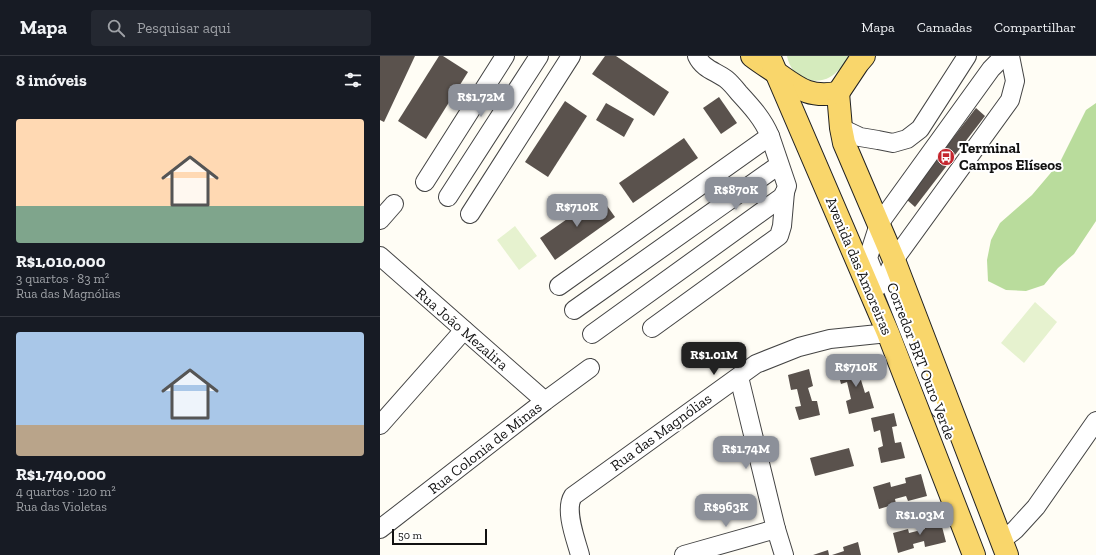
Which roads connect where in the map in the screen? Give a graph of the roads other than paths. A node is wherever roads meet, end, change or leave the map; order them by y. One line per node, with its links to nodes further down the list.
1 (504, 56): 16 (street)
2 (539, 56): 18 (street)
3 (571, 56): 20 (street)
4 (697, 56): 14 (street)
5 (752, 56): 11 (main road)
6 (864, 56): 12 (main road)
7 (967, 56): 13 (street)
8 (1004, 56): 10 (street, Corredor BRT Ouro Verde)
9 (1010, 56): 24 (street, Corredor BRT Ouro Verde)
10 (990, 62): 22 (street, Corredor BRT Ouro Verde)
11 (773, 64): 12 (main road); 29 (main road, Avenida das Amoreiras)
12 (838, 93): 13 (main road)
13 (841, 128): 22 (main road)
14 (770, 136): 15 (street); 25 (street)
15 (779, 165): 17 (street); 26 (street)
16 (425, 182)
17 (785, 192): 27 (street); 30 (street)
18 (448, 197)
19 (394, 204): 21 (street)
20 (470, 214)
21 (380, 220)
22 (879, 224): 24 (main road); 43 (street, Corredor BRT Ouro Verde)
23 (380, 256): 28 (street, Rua João Mezalira)
24 (894, 260): 38 (main road)
25 (559, 286)
26 (574, 310)
27 (652, 328)
28 (464, 330): 33 (street, Rua João Mezalira); 35 (street)
29 (888, 333): 32 (street, Rua das Magnólias); 42 (main road, Avenida das Amoreiras)
30 (592, 334)
31 (590, 368): 33 (street, Rua Colonia de Minas)
32 (739, 377): 37 (street); 39 (street, Rua das Magnólias)
33 (545, 401): 36 (street, Rua Colonia de Minas)
34 (1096, 421): 38 (street)
35 (380, 425)
36 (380, 529)
37 (776, 529): 40 (street); 41 (street)
38 (1002, 550)
39 (580, 555)
40 (684, 555)
41 (784, 555)
42 (974, 555)
43 (983, 555)

